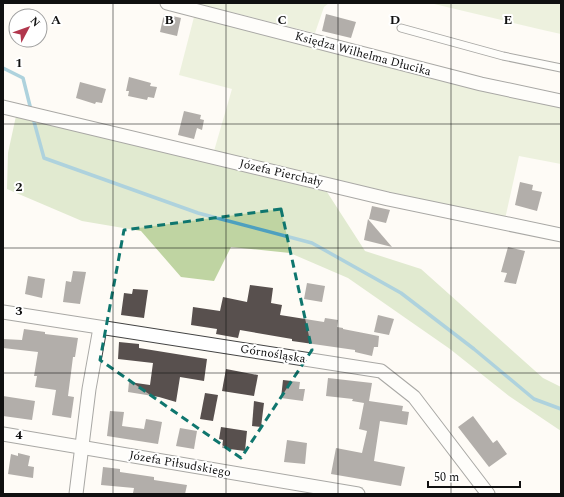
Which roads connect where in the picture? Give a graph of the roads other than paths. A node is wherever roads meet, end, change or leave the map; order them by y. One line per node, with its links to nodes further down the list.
1 (167, 3): 4 (street, Księdza Wilhelma Dłucika)
2 (401, 28): 3 (lane)
3 (561, 68)
4 (561, 100)
5 (3, 107): 6 (street, Józefa Pierchały)
6 (561, 235)
7 (3, 312): 8 (street, Górnośląska)
8 (100, 328): 10 (street); 13 (street, Górnośląska)
9 (3, 434): 10 (street, Józefa Piłsudskiego)
10 (82, 447): 11 (street); 12 (street, Józefa Piłsudskiego)
11 (76, 494)
12 (358, 494)
13 (488, 494)

